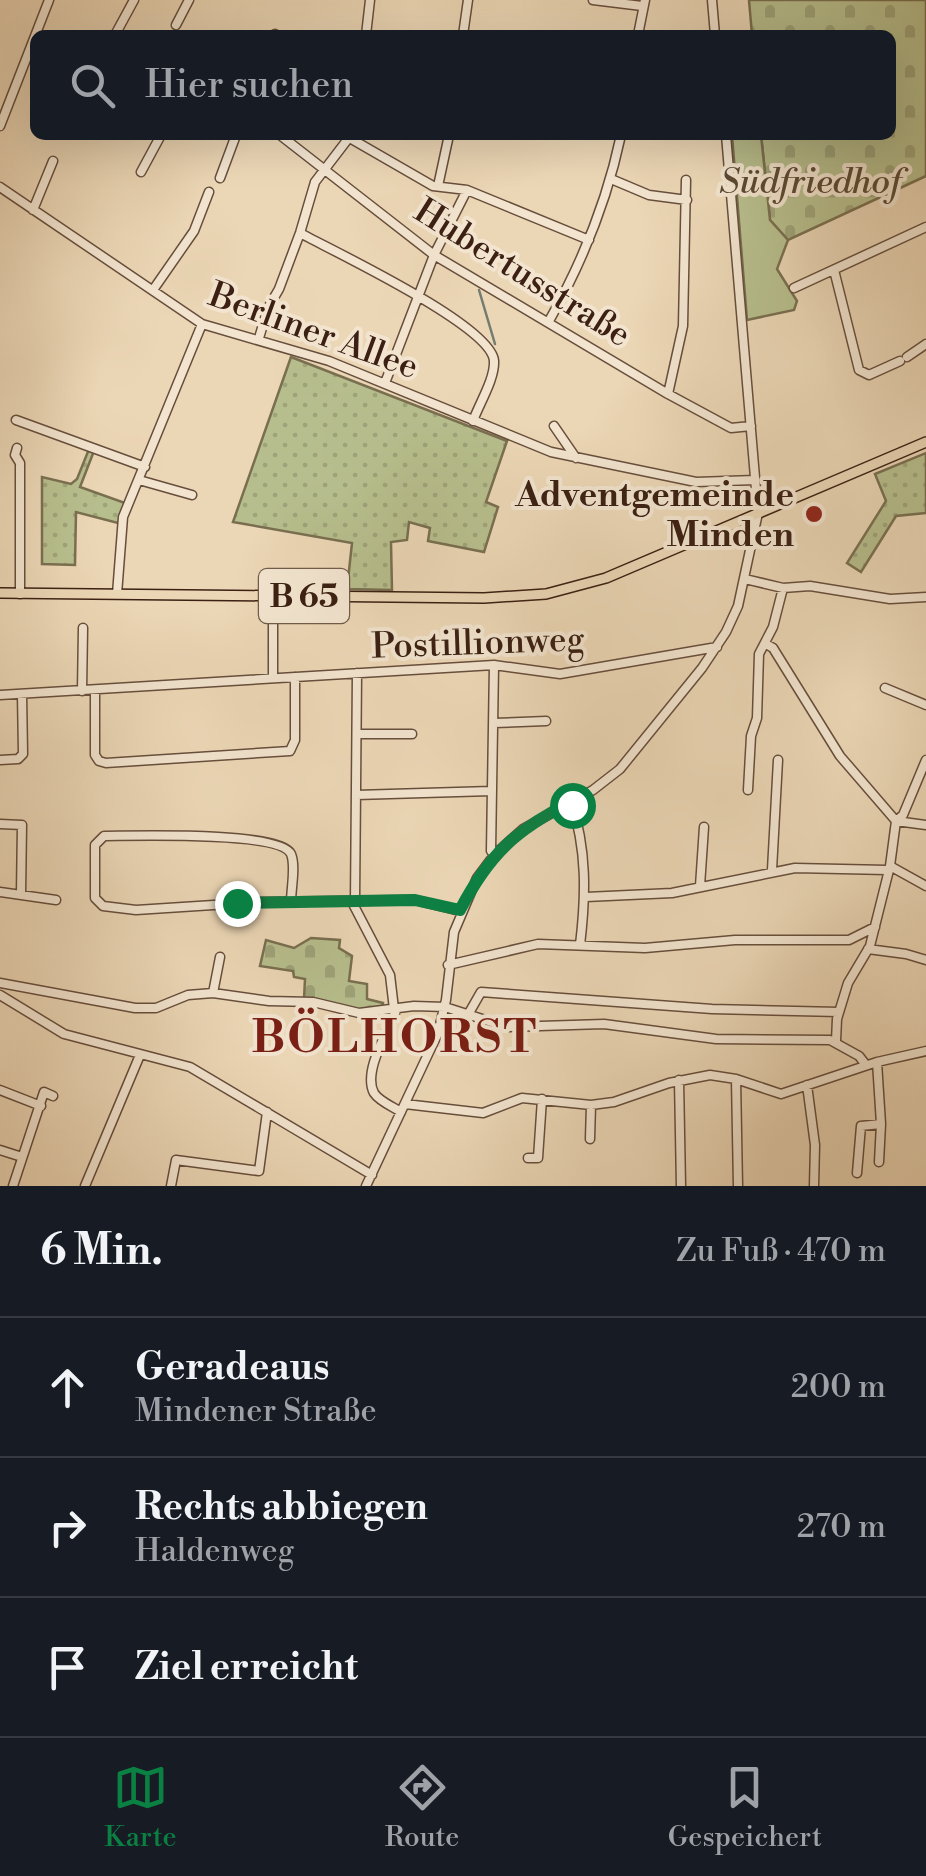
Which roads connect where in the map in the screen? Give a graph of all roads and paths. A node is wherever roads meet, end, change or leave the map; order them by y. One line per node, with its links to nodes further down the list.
1 (49, 0): 10 (street)
2 (134, 0): 11 (street)
3 (189, 0): 9 (street)
4 (370, 0): 12 (street)
5 (468, 0): 13 (street)
6 (593, 0): 8 (street)
7 (712, 0): 15 (street)
8 (643, 3): 14 (street)
9 (176, 25)
10 (37, 30)
11 (118, 30)
12 (367, 30)
13 (464, 30)
14 (639, 30)
15 (715, 30)
16 (30, 47): 17 (street)
17 (0, 126)
18 (158, 140): 28 (street)
19 (234, 140): 29 (street)
20 (286, 140): 27 (street, Hubertusstraße)
21 (346, 140): 27 (street)
22 (356, 140): 32 (street)
23 (448, 140): 32 (street)
24 (620, 140): 30 (street)
25 (726, 140): 56 (street)
26 (53, 161): 37 (street)
27 (324, 171): 39 (street); 41 (street, Hubertusstraße)
28 (142, 172)
29 (220, 178)
30 (611, 180): 36 (street); 40 (street)
31 (686, 180): 36 (street)
32 (438, 186): 34 (street)
33 (0, 187): 37 (street, Berliner Allee)
34 (467, 190): 40 (street); 41 (street)
35 (210, 192): 44 (street)
36 (687, 200): 51 (street)
37 (33, 210): 44 (street, Berliner Allee)
38 (926, 227): 42 (street)
39 (300, 233): 45 (street); 48 (street)
40 (589, 240): 46 (street)
41 (434, 255): 45 (street); 46 (street, Hubertusstraße)
42 (834, 270): 43 (street); 49 (street)
43 (794, 288)
44 (154, 290): 47 (street, Berliner Allee)
45 (418, 297): 50 (street); 53 (street)
46 (549, 321): 51 (street, Hubertusstraße)
47 (202, 324): 48 (street, Berliner Allee); 61 (street)
48 (259, 338): 50 (street, Berliner Allee)
49 (926, 344)
50 (385, 384): 53 (street, Berliner Allee)
51 (668, 394): 56 (street, Hubertusstraße)
52 (16, 420): 54 (street)
53 (472, 420): 60 (street, Berliner Allee)
54 (26, 424): 57 (street); 61 (street)
55 (554, 426): 60 (street)
56 (751, 426): 63 (street)
57 (22, 434)
58 (926, 442): 65 (main road, B 65)
59 (16, 448): 69 (street)
60 (576, 458): 63 (street, Berliner Allee)
61 (145, 467): 62 (street)
62 (140, 480): 64 (street); 70 (street)
63 (754, 480): 65 (street)
64 (192, 495)
65 (758, 513): 66 (street); 71 (main road, B 65)
66 (746, 579): 67 (street); 75 (street)
67 (783, 588): 72 (street); 74 (street)
68 (0, 594): 69 (main road, B 65)
69 (20, 594): 70 (main road, B 65)
70 (117, 594): 71 (main road, B 65)
71 (273, 596): 78 (street)
72 (926, 596)
73 (83, 628): 82 (street)
74 (766, 644): 94 (street); 97 (street)
75 (717, 647): 76 (street, Postillionweg); 96 (street)
76 (494, 665): 77 (street, Postillionweg); 87 (street)
77 (357, 673): 79 (street, Postillionweg); 88 (street)
78 (273, 678): 79 (street, Postillionweg); 81 (street, Postillionweg)
79 (295, 678): 81 (street)
80 (885, 688): 85 (street)
81 (95, 690): 82 (street, Postillionweg)
82 (82, 691): 83 (street, Postillionweg)
83 (22, 694): 84 (street, Postillionweg); 90 (street)
84 (0, 695)
85 (926, 705)
86 (546, 722): 87 (street)
87 (494, 723): 93 (street)
88 (357, 734): 89 (street); 95 (street)
89 (412, 734)
90 (0, 760)
91 (778, 760): 103 (street)
92 (926, 760): 97 (street)
93 (491, 790): 95 (street); 101 (street)
94 (748, 790)
95 (356, 795): 111 (street)
96 (571, 802): 101 (street); 108 (street)
97 (896, 820): 99 (street); 102 (street)
98 (0, 824): 107 (street)
99 (926, 825)
100 (704, 826): 104 (street)
101 (494, 854): 112 (street)
102 (889, 868): 103 (street); 105 (street); 113 (street)
103 (772, 870): 104 (street)
104 (700, 886): 108 (street)
105 (926, 886)
106 (0, 892): 107 (street)
107 (21, 894): 109 (street)
108 (586, 897): 114 (street)
109 (56, 900)
110 (291, 902): 110 (street); 111 (street)
111 (354, 902): 112 (street); 123 (street)
112 (460, 910): 118 (street)
113 (875, 928): 114 (street); 115 (street)
114 (580, 945): 118 (street)
115 (868, 949): 117 (street); 124 (street)
116 (220, 956): 120 (street)
117 (926, 960)
118 (448, 965): 122 (street)
119 (0, 983): 120 (street)
120 (213, 993): 123 (street)
121 (0, 995): 128 (street)
122 (445, 1007): 123 (street); 125 (street); 139 (street)
123 (395, 1009): 139 (street)
124 (839, 1012): 125 (street); 126 (street)
125 (469, 1013): 126 (street)
126 (836, 1041): 130 (street)
127 (926, 1051): 129 (street)
128 (140, 1055): 140 (street); 150 (street)
129 (877, 1062): 130 (street); 141 (street)
130 (866, 1066): 133 (street)
131 (736, 1079): 132 (street); 133 (street); 153 (street)
132 (679, 1080): 137 (street); 152 (street)
133 (808, 1085): 154 (street)
134 (0, 1090): 138 (street)
135 (54, 1096): 138 (street)
136 (542, 1099): 137 (street); 139 (street); 145 (street)
137 (591, 1105): 142 (street)
138 (41, 1106): 144 (street)
139 (403, 1108): 148 (street)
140 (266, 1112): 148 (street); 151 (street)
141 (880, 1124): 146 (street); 147 (street)
142 (590, 1140)
143 (0, 1150): 144 (street)
144 (22, 1157): 149 (street)
145 (528, 1158)
146 (879, 1162)
147 (857, 1173)
148 (370, 1182)
149 (13, 1186)
150 (85, 1186)
151 (171, 1186)
152 (681, 1186)
153 (738, 1186)
154 (814, 1186)

